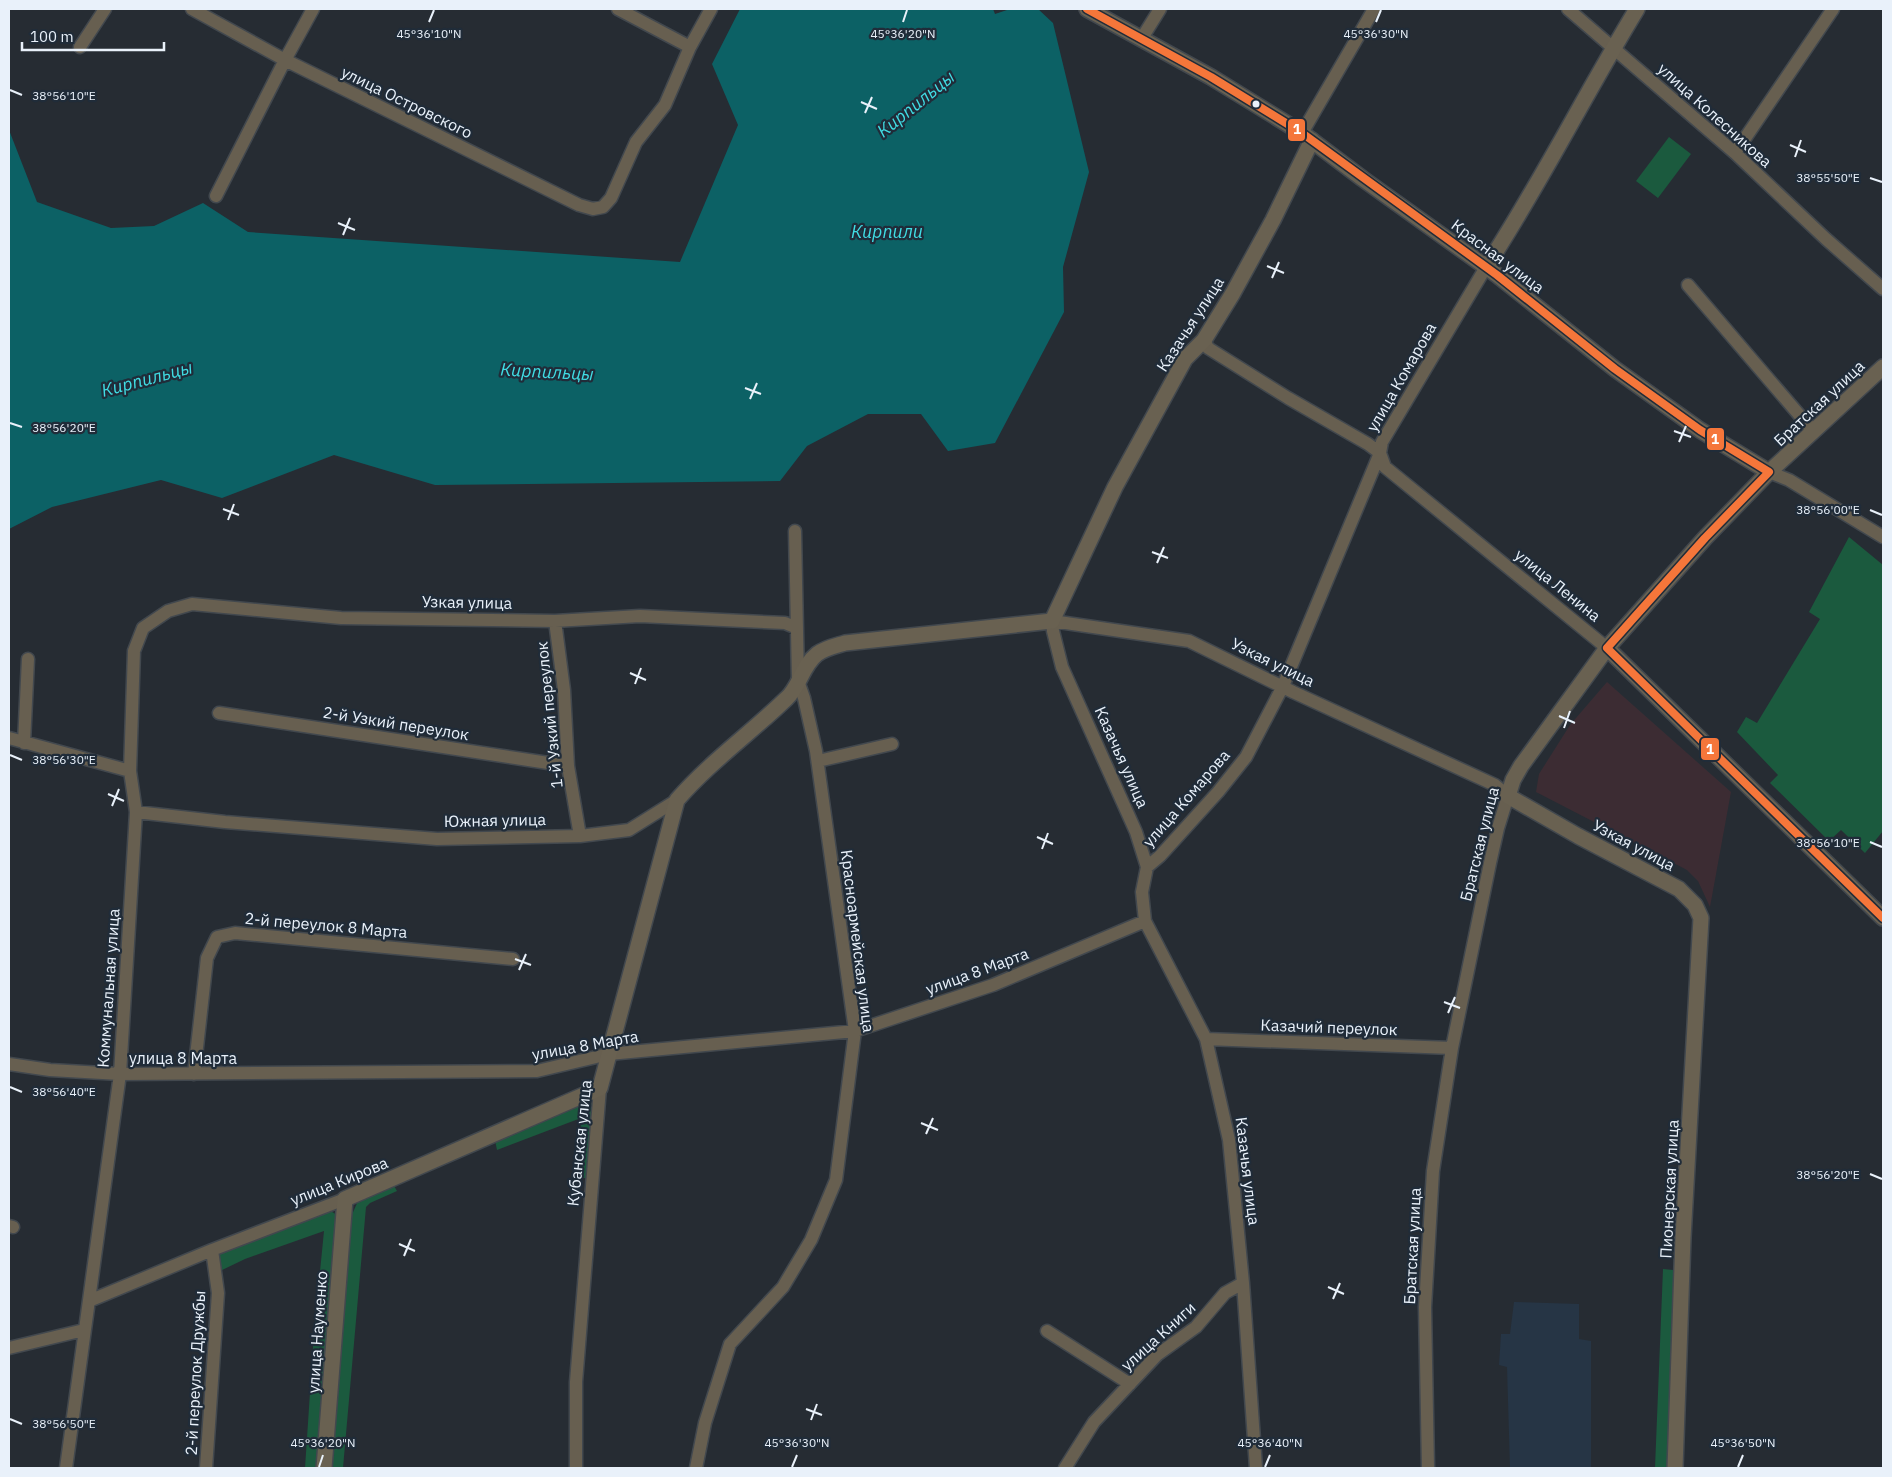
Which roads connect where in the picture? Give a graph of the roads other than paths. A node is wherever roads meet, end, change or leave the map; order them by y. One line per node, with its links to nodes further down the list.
1 (104, 9): 13 (street)
2 (192, 9): 16 (street, улица Островского)
3 (313, 9): 16 (street)
4 (618, 9): 14 (street)
5 (711, 9): 14 (street)
6 (1087, 9): 12 (main road, Красная улица)
7 (1160, 9): 12 (street)
8 (1374, 9): 17 (street, Казачья улица)
9 (1568, 9): 15 (street, улица Колесникова)
10 (1637, 9): 15 (main road, улица Комарова)
11 (1833, 9): 18 (street)
12 (1142, 38): 17 (main road, Красная улица)
13 (80, 47)
14 (690, 47): 16 (street, улица Островского)
15 (1614, 47): 18 (street, улица Колесникова); 20 (main road, улица Комарова)
16 (285, 60): 19 (street)
17 (1307, 136): 20 (main road, Красная улица); 23 (main road, Казачья улица)
18 (1735, 153): 22 (street, улица Колесникова)
19 (216, 196)
20 (1486, 267): 26 (street, улица Комарова); 27 (main road, Красная улица)
21 (1688, 285): 25 (street)
22 (1883, 289)
23 (1204, 340): 26 (street, улица Ленина); 31 (main road, Казачья улица)
24 (1883, 367): 25 (main road, Братская улица)
25 (1813, 431): 27 (main road, Братская улица)
26 (1380, 453): 34 (street, улица Ленина); 37 (street, улица Комарова)
27 (1769, 472): 29 (street, Красная улица); 34 (main road, Братская улица)
28 (795, 531): 33 (street, Красноармейская улица)
29 (1883, 537)
30 (555, 621): 32 (street, Узкая улица); 33 (street, Узкая улица); 43 (street, 1-й Узкий переулок)
31 (1052, 621): 36 (main road, Узкая улица); 37 (street, Узкая улица); 49 (street, Казачья улица)
32 (143, 628): 44 (street, Коммунальная улица)
33 (797, 628): 36 (street, Красноармейская улица)
34 (1607, 648): 45 (main road, Братская улица); 51 (main road, улица Ленина)
35 (28, 659): 40 (street)
36 (798, 681): 42 (street, Красноармейская улица); 46 (main road, Южная улица)
37 (1283, 686): 45 (street, Узкая улица); 49 (street, улица Комарова)
38 (219, 713): 43 (street, 2-й Узкий переулок)
39 (9, 738): 40 (street)
40 (24, 743): 44 (street)
41 (892, 744): 42 (street)
42 (818, 761): 54 (street, Красноармейская улица)
43 (568, 766): 48 (street, 1-й Узкий переулок)
44 (130, 771): 47 (street, Коммунальная улица)
45 (1508, 796): 50 (main road, Узкая улица); 56 (street, Братская улица)
46 (677, 800): 48 (street, Южная улица); 57 (main road, Кубанская улица)
47 (136, 812): 48 (street, Южная улица); 59 (street, Коммунальная улица)
48 (580, 836)
49 (1147, 866): 52 (street, Казачья улица)
50 (1698, 912): 78 (main road, Пионерская улица)
51 (1883, 918)
52 (1145, 921): 54 (street, улица 8 Марта); 55 (street, Казачья улица)
53 (513, 959): 60 (street, 2-й переулок 8 Марта)
54 (855, 1031): 57 (street, улица 8 Марта); 74 (street, Красноармейская улица)
55 (1206, 1039): 56 (street, Казачий переулок); 64 (street, Казачья улица)
56 (1452, 1048): 77 (street, Братская улица)
57 (609, 1054): 60 (street, улица 8 Марта); 61 (main road, Кубанская улица)
58 (9, 1064): 59 (street, улица 8 Марта)
59 (120, 1074): 60 (street, улица 8 Марта); 65 (street, Коммунальная улица)
60 (194, 1074)
61 (600, 1088): 62 (main road, улица Кирова); 73 (street, Кубанская улица)
62 (345, 1199): 63 (street, улица Кирова); 72 (main road, улица Науменко)
63 (212, 1250): 65 (street, улица Кирова); 71 (street, 2-й переулок Дружбы)
64 (1243, 1283): 69 (street, улица Книги); 76 (street, Казачья улица)
65 (89, 1301): 66 (street, Коммунальная улица)
66 (84, 1330): 68 (street); 70 (street, Коммунальная улица)
67 (1047, 1331): 69 (street)
68 (9, 1348)
69 (1130, 1384): 75 (street, улица Книги)
70 (66, 1468)
71 (206, 1468)
72 (324, 1468)
73 (576, 1468)
74 (696, 1468)
75 (1066, 1468)
76 (1256, 1468)
77 (1428, 1468)
78 (1675, 1468)

